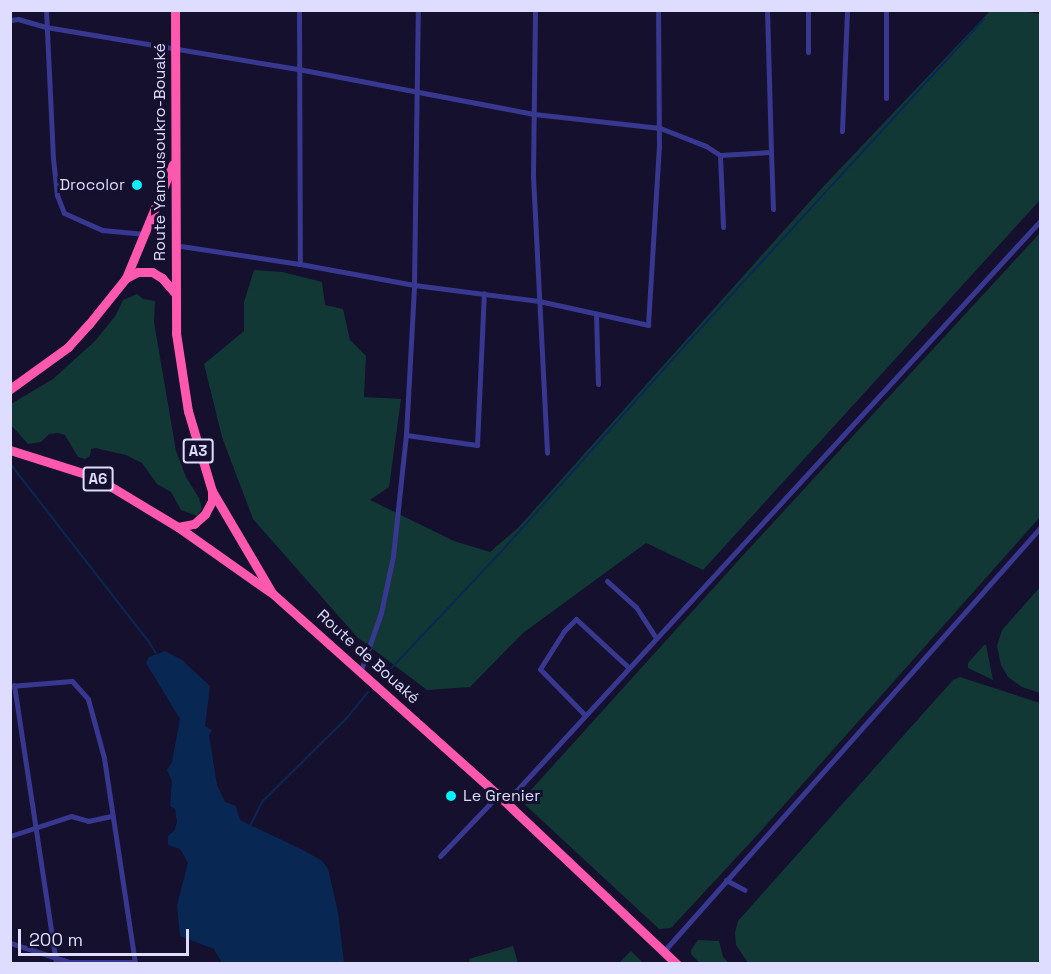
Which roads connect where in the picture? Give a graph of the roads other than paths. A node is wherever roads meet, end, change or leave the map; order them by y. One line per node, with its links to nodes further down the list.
1 (46, 10): 12 (street)
2 (175, 10): 13 (highway, Route Yamousoukro-Bouaké / A3)
3 (298, 10): 15 (street)
4 (418, 10): 16 (street)
5 (535, 10): 18 (street)
6 (658, 10): 19 (street)
7 (767, 10): 21 (street)
8 (808, 10): 14 (street)
9 (847, 10): 20 (street)
10 (886, 10): 17 (street)
11 (10, 20): 12 (street)
12 (46, 27): 13 (street); 27 (street)
13 (175, 50): 15 (street); 23 (highway, Route Yamousoukro-Bouaké / A3)
14 (808, 52)
15 (298, 69): 16 (street); 29 (street)
16 (417, 90): 18 (street); 31 (street)
17 (885, 98)
18 (534, 114): 19 (street); 34 (street)
19 (660, 128): 22 (street); 35 (street)
20 (842, 130)
21 (771, 152): 22 (street); 24 (street)
22 (720, 155): 26 (street)
23 (174, 162): 27 (highway); 28 (highway, Route Yamousoukro-Bouaké / A3)
24 (773, 209)
25 (1041, 221): 46 (street)
26 (723, 227)
27 (145, 234): 30 (highway)
28 (174, 245): 29 (street); 32 (highway, Route Yamousoukro-Bouaké / A3)
29 (300, 264): 31 (street)
30 (126, 278): 32 (highway); 37 (highway)
31 (414, 285): 33 (street); 38 (street)
32 (175, 293): 41 (highway, Route de Bouaké / A3)
33 (484, 293): 34 (street); 38 (street)
34 (539, 301): 35 (street); 40 (street)
35 (596, 314): 36 (street)
36 (598, 384)
37 (10, 389)
38 (406, 435): 48 (street)
39 (10, 450): 42 (highway, A6)
40 (547, 453)
41 (212, 491): 42 (highway); 45 (highway, Route de Bouaké / A3)
42 (178, 527): 45 (highway, A6)
43 (1041, 528): 57 (street)
44 (607, 581): 46 (street)
45 (272, 593): 48 (highway, Route de Bouaké / A3)
46 (656, 638): 47 (street)
47 (628, 667): 50 (street); 50 (street)
48 (361, 670): 51 (highway, Route de Bouaké / A3)
49 (12, 685): 53 (street); 54 (street)
50 (585, 715): 52 (street)
51 (498, 795): 52 (highway, Route de Bouaké / A3); 56 (street)
52 (506, 802): 60 (highway, Route de Bouaké / A3)
53 (112, 816): 54 (street); 61 (street)
54 (35, 828): 55 (street); 61 (street)
55 (10, 836)
56 (440, 856)
57 (726, 880): 58 (street); 60 (street)
58 (745, 890)
59 (10, 943): 61 (street)
60 (664, 951): 63 (highway, Route de Bouaké / A3)
61 (55, 957): 62 (street)
62 (56, 963)
63 (677, 963)

